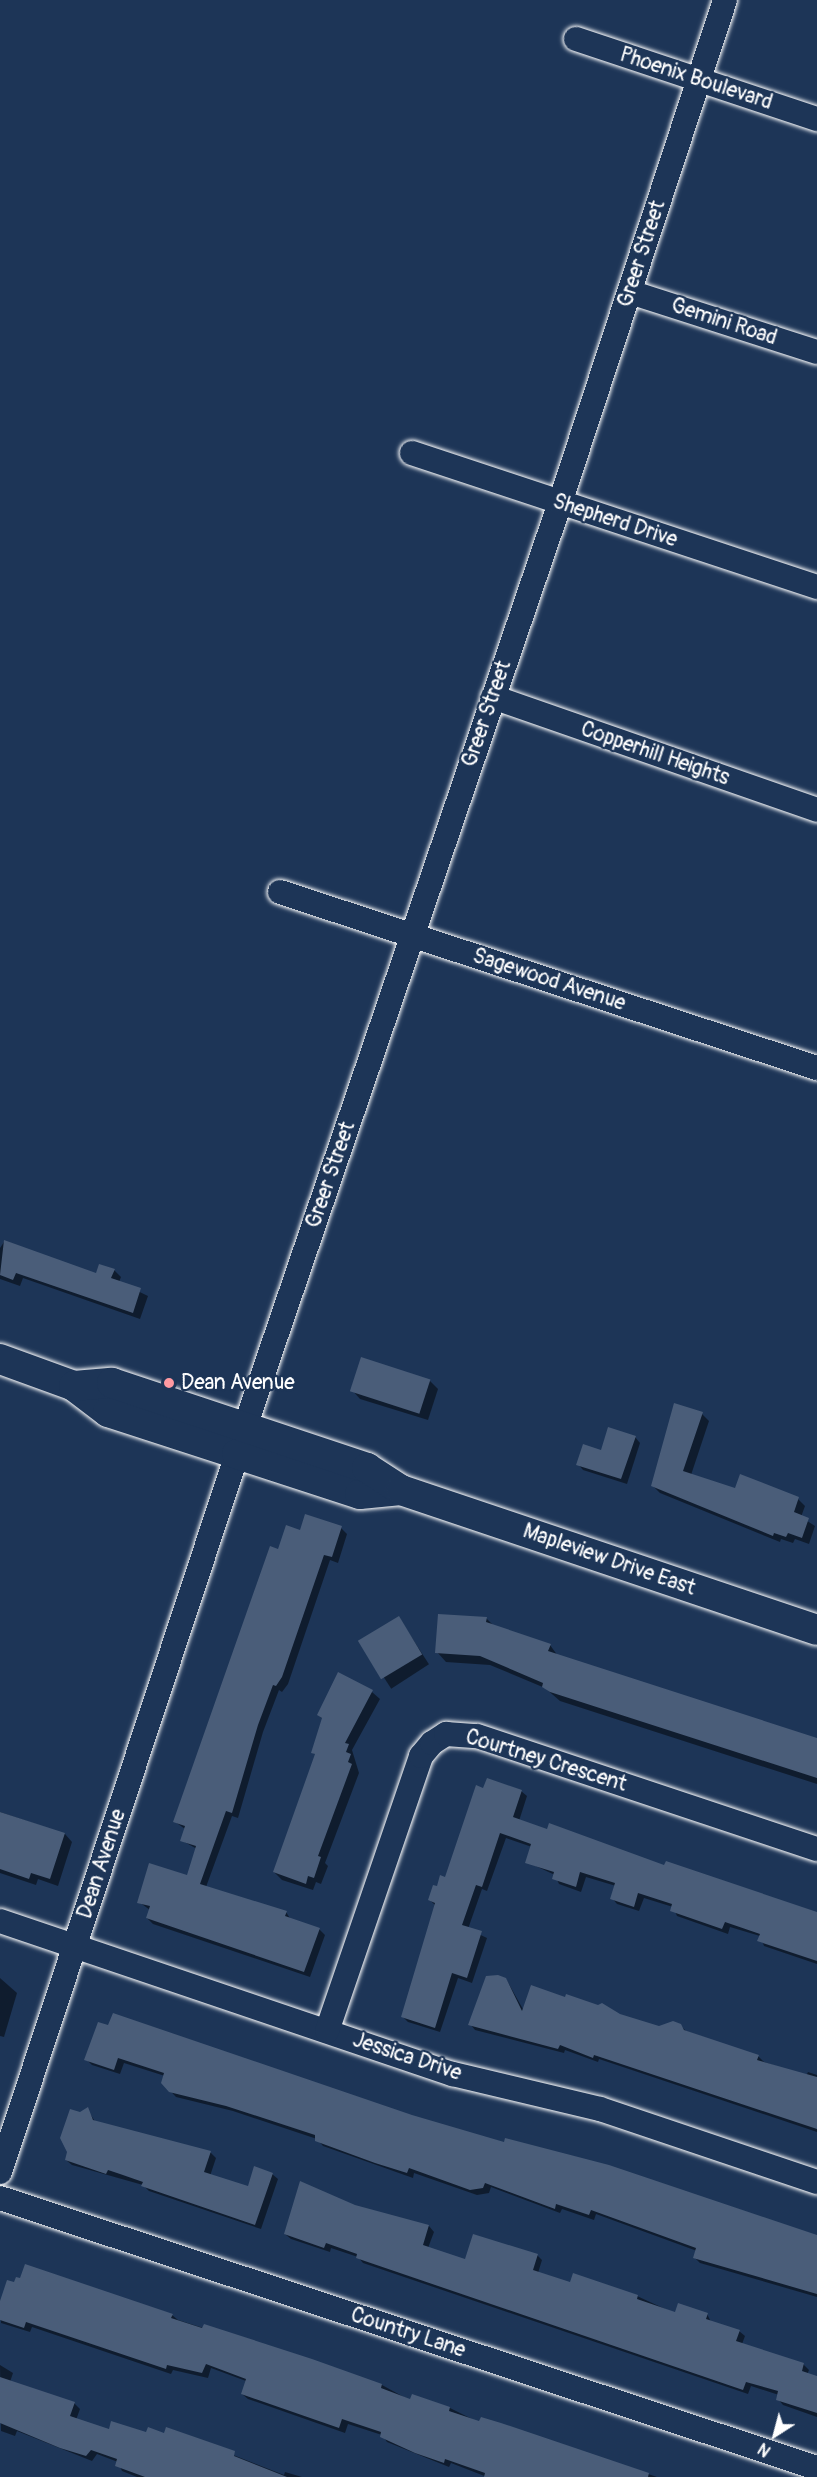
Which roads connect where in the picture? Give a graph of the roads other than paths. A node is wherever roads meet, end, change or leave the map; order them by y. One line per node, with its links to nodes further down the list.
1 (725, 0): 3 (street, Greer Street)
2 (576, 39): 3 (street, Phoenix Boulevard)
3 (698, 80): 4 (street, Phoenix Boulevard); 5 (street, Greer Street)
4 (817, 119)
5 (630, 292): 6 (street, Gemini Road); 8 (street, Greer Street)
6 (817, 352)
7 (412, 453): 8 (street, Shepherd Drive)
8 (560, 502): 9 (street, Shepherd Drive); 10 (street, Greer Street)
9 (817, 587)
10 (493, 697): 11 (street, Copperhill Heights); 13 (street, Greer Street)
11 (817, 810)
12 (280, 892): 13 (street, Sagewood Avenue)
13 (413, 935): 14 (street, Sagewood Avenue); 16 (street, Greer Street)
14 (817, 1068)
15 (0, 1359): 16 (main road, Mapleview Drive East)
16 (241, 1441): 17 (main road, Mapleview Drive East); 20 (street, Dean Avenue)
17 (817, 1630)
18 (817, 1849): 21 (street, Courtney Crescent)
19 (0, 1921): 20 (street, Jessica Drive)
20 (74, 1946): 21 (street, Jessica Drive); 22 (street, Dean Avenue)
21 (327, 2031): 23 (street, Jessica Drive)
22 (0, 2172)
23 (817, 2182)
24 (0, 2198): 25 (street, Country Lane)
25 (817, 2468)

